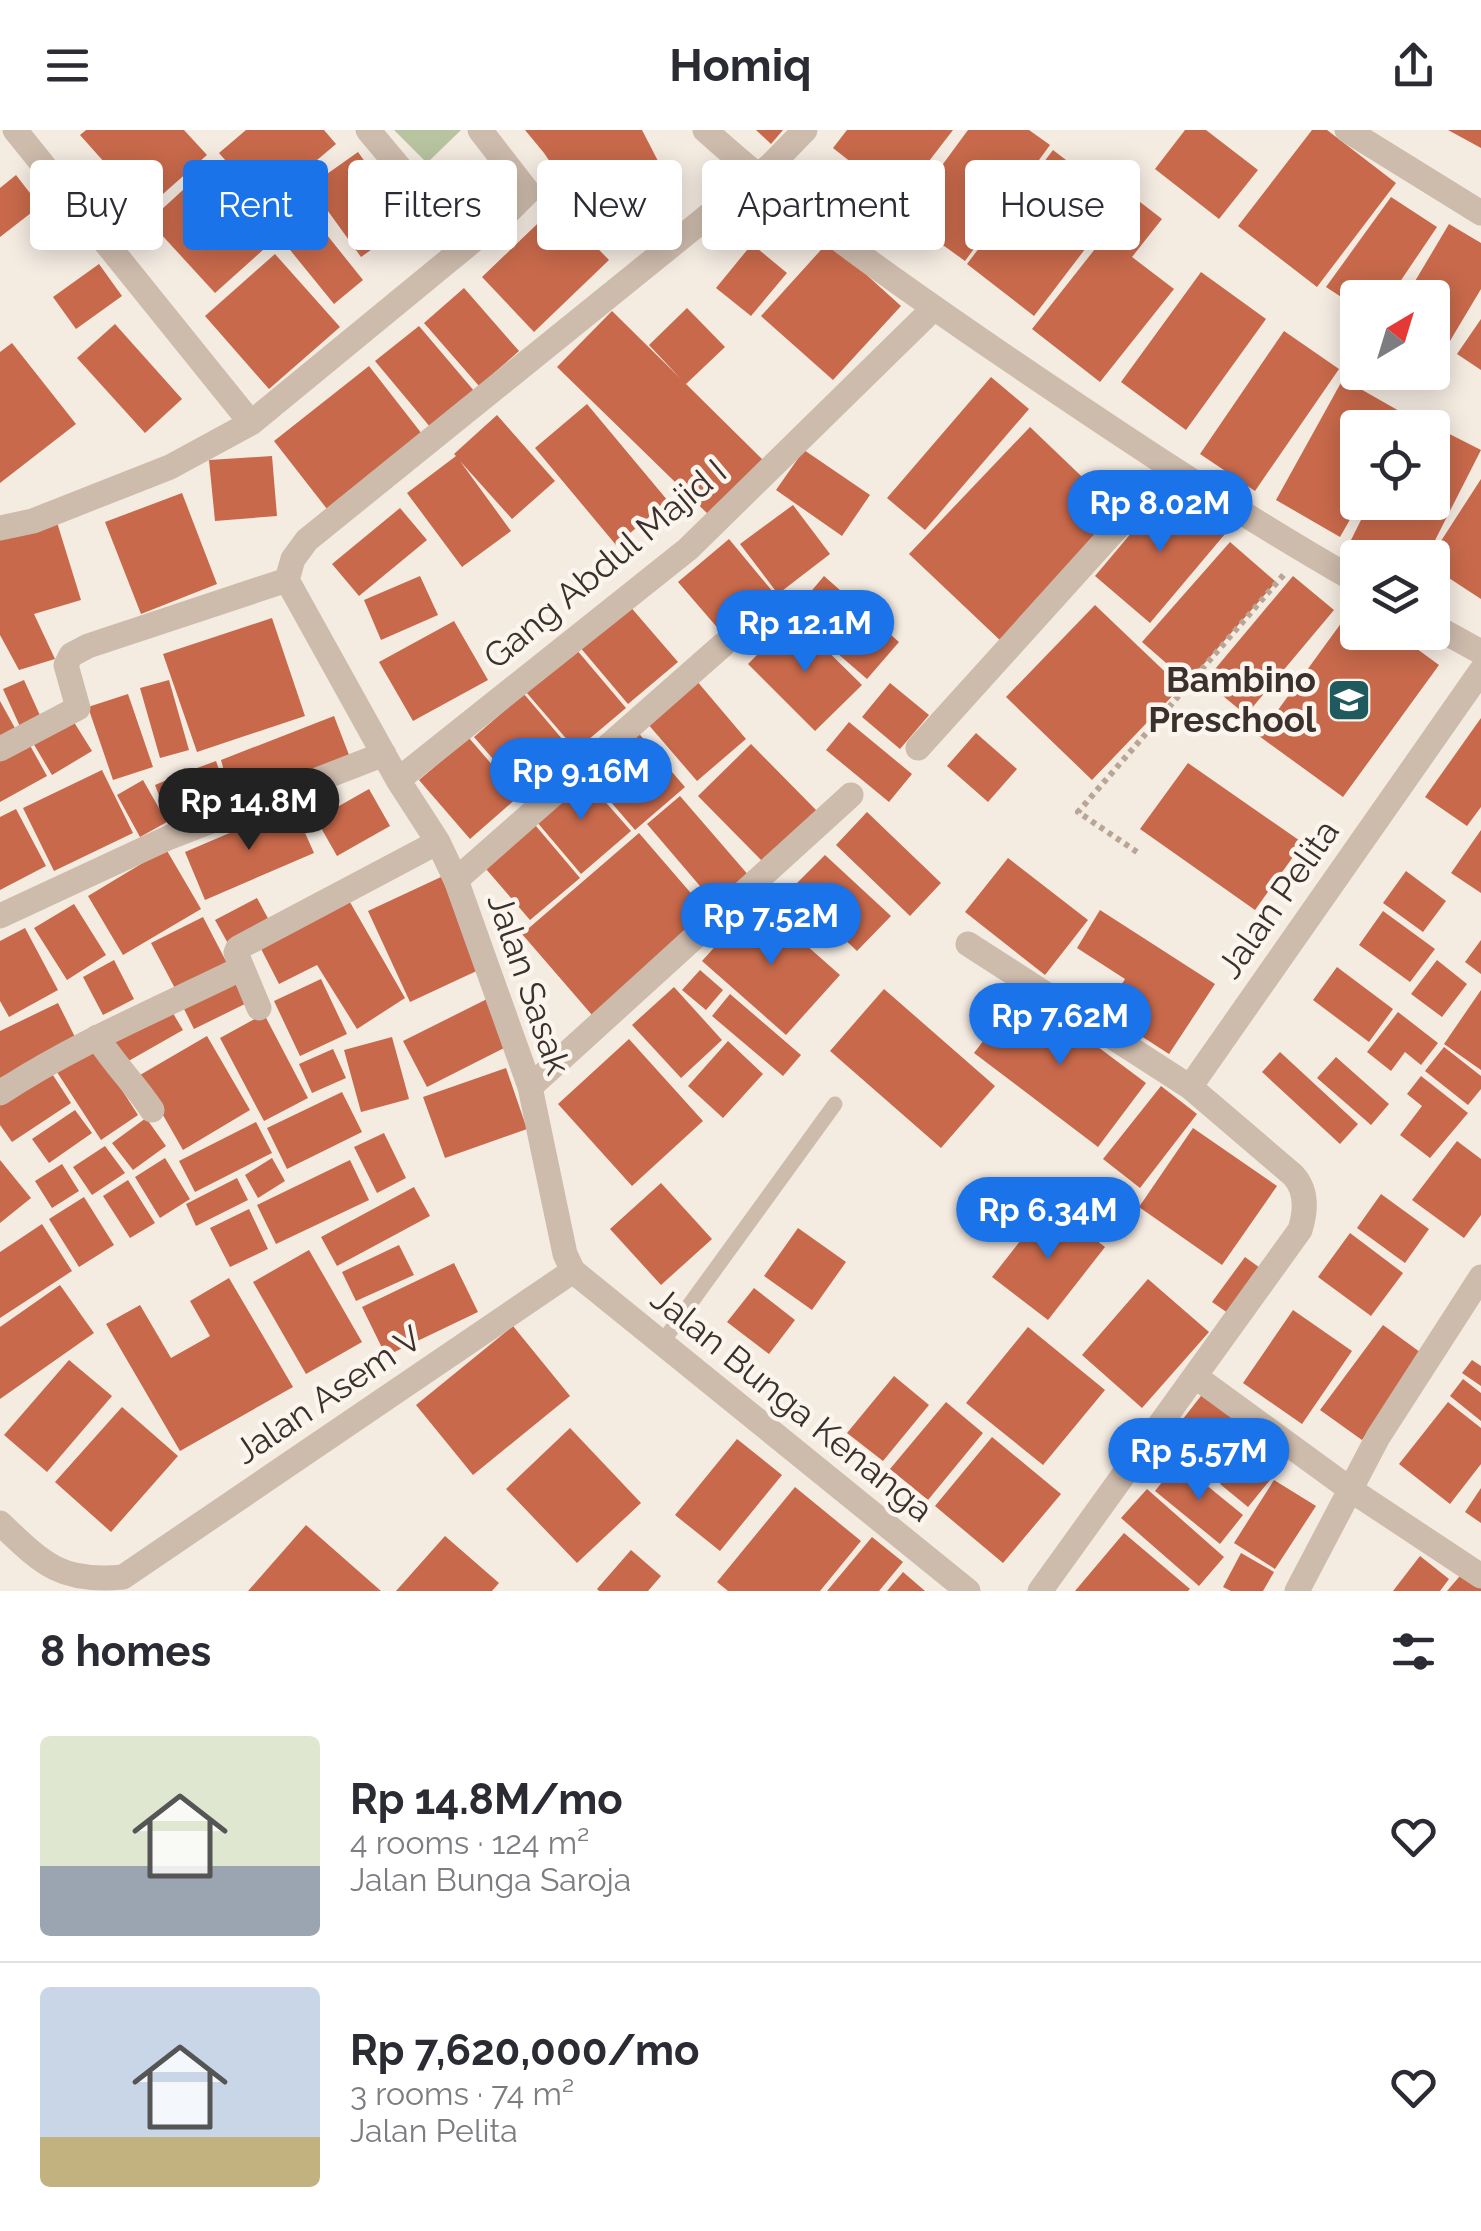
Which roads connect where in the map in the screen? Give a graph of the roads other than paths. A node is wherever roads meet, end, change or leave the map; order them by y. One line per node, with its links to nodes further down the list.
1 (15, 130): 18 (street)
2 (368, 130): 7 (street)
3 (480, 130): 8 (street)
4 (704, 130): 9 (street)
5 (805, 130): 10 (street)
6 (1347, 130): 13 (street)
7 (393, 160)
8 (503, 160)
9 (737, 160)
10 (774, 160)
11 (517, 178): 12 (street)
12 (517, 201)
13 (1481, 213)
14 (702, 221): 22 (street)
15 (460, 250): 18 (street)
16 (855, 250): 17 (street)
17 (934, 308): 19 (street); 30 (street, Gang Abdul Majid I)
18 (251, 423): 20 (street)
19 (1170, 469): 21 (street); 27 (street)
20 (0, 528)
21 (1340, 572)
22 (288, 580): 28 (street); 29 (street, Jalan Sasak)
23 (1450, 634): 25 (street)
24 (724, 644): 33 (street)
25 (1481, 652)
26 (1481, 670): 40 (street, Jalan Pelita)
27 (918, 748)
28 (0, 749)
29 (384, 754): 30 (street, Jalan Sasak); 34 (street)
30 (398, 780): 32 (street, Jalan Sasak)
31 (851, 795): 39 (street)
32 (438, 842): 33 (street, Jalan Sasak); 36 (street)
33 (456, 880): 39 (street, Jalan Sasak)
34 (0, 916)
35 (968, 944): 40 (street)
36 (242, 968): 37 (street); 38 (street)
37 (258, 1008)
38 (97, 1037): 41 (street); 43 (street)
39 (530, 1088): 44 (street, Jalan Sasak)
40 (1190, 1088): 47 (street)
41 (0, 1092)
42 (835, 1104): 46 (lane)
43 (152, 1110)
44 (573, 1271): 46 (street, Jalan Bunga Kenanga); 51 (street, Jalan Asem V)
45 (1481, 1277): 48 (street)
46 (661, 1344): 52 (street, Jalan Bunga Kenanga)
47 (1196, 1377): 48 (street); 53 (street)
48 (1351, 1490): 50 (street); 54 (street)
49 (0, 1523): 51 (street)
50 (1481, 1576)
51 (131, 1584)
52 (968, 1591)
53 (1040, 1591)
54 (1297, 1591)

